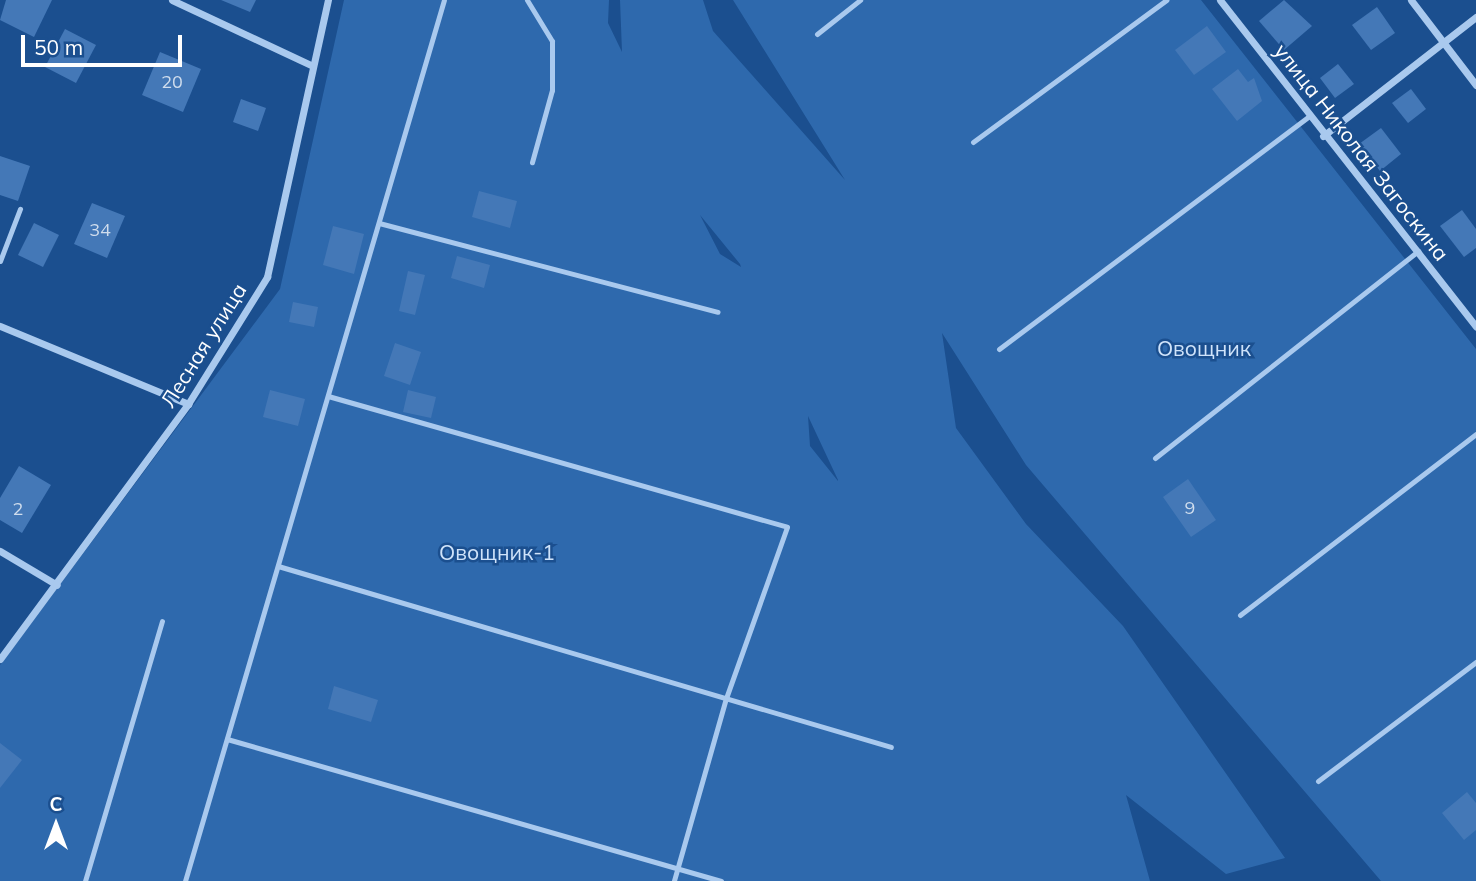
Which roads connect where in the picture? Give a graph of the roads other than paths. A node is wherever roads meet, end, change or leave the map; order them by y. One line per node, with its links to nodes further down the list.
1 (172, 0): 12 (street)
2 (328, 0): 12 (street, Лесная улица)
3 (444, 0): 19 (lane)
4 (527, 0): 17 (lane)
5 (860, 0): 10 (lane)
6 (1166, 0): 16 (lane)
7 (1220, 0): 14 (street, улица Николая Загоскина)
8 (1411, 0): 11 (street)
9 (1476, 17): 11 (street)
10 (817, 34)
11 (1443, 42): 13 (street); 15 (street)
12 (310, 65): 27 (street, Лесная улица)
13 (1476, 85)
14 (1309, 116): 15 (street, улица Николая Загоскина); 25 (lane)
15 (1322, 136): 20 (street, улица Николая Загоскина)
16 (973, 142)
17 (532, 162)
18 (20, 209): 21 (lane)
19 (379, 223): 22 (lane); 26 (lane)
20 (1418, 251): 24 (street, улица Николая Загоскина); 29 (lane)
21 (0, 261)
22 (718, 312)
23 (0, 326): 27 (street)
24 (1476, 326)
25 (999, 349)
26 (328, 396): 31 (lane); 37 (lane)
27 (188, 404): 32 (street, Лесная улица)
28 (1476, 434): 33 (lane)
29 (1155, 458)
30 (0, 551): 32 (street)
31 (278, 566): 37 (lane); 38 (lane)
32 (57, 585): 35 (street, Лесная улица)
33 (1240, 615)
34 (162, 621): 42 (lane)
35 (0, 659)
36 (1476, 662): 40 (lane)
37 (726, 698): 39 (lane); 41 (lane)
38 (227, 739): 41 (lane); 43 (lane)
39 (891, 747)
40 (1318, 781)
41 (678, 869): 44 (lane); 45 (lane)
42 (85, 881)
43 (185, 881)
44 (674, 881)
45 (721, 881)

